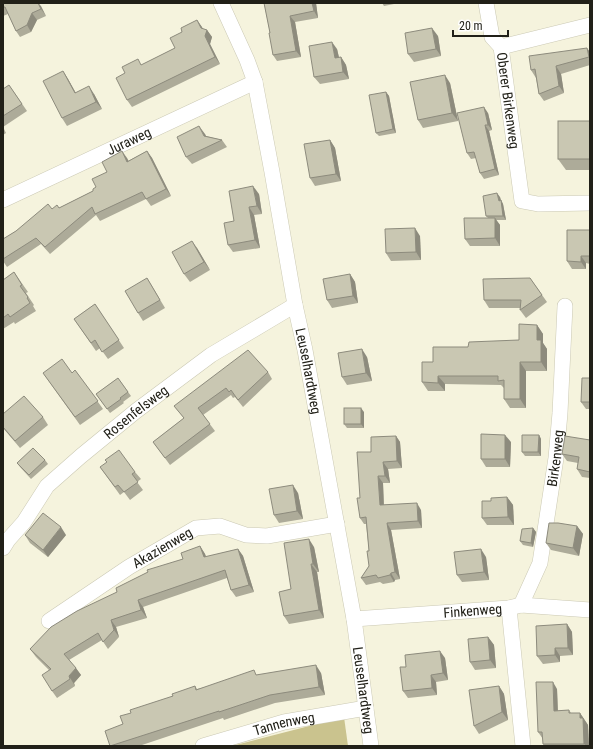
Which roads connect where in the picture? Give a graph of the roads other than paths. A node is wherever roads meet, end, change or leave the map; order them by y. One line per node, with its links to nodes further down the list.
1 (221, 3): 5 (street, Leuselhardtweg)
2 (486, 3): 4 (street, Oberer Birkenweg)
3 (590, 25): 4 (street)
4 (501, 47): 7 (street, Oberer Birkenweg)
5 (255, 82): 6 (street, Juraweg); 8 (street, Leuselhardtweg)
6 (3, 200)
7 (590, 203)
8 (295, 305): 10 (street, Leuselhardtweg); 11 (street, Rosenfelsweg)
9 (565, 306): 12 (street, Birkenweg)
10 (337, 524): 14 (street, Leuselhardtweg); 15 (street, Akazienweg)
11 (3, 548)
12 (515, 606): 13 (street, Finkenweg); 14 (street, Finkenweg); 19 (street)
13 (590, 610)
14 (354, 619): 16 (street, Leuselhardtweg)
15 (49, 621)
16 (366, 708): 17 (street, Tannenweg); 18 (street, Leuselhardtweg)
17 (203, 746)
18 (371, 746)
19 (523, 746)

